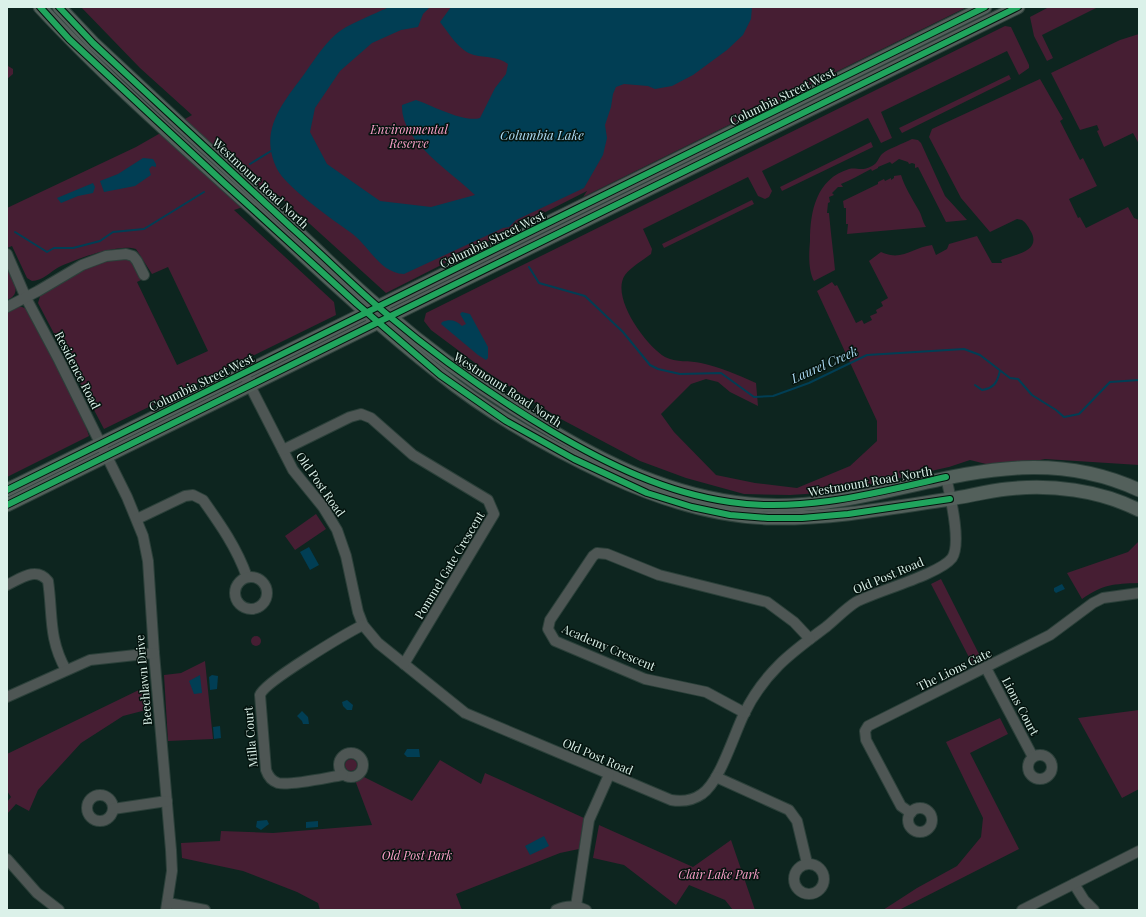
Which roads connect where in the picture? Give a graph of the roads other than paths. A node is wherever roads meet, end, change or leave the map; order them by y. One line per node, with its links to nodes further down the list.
1 (40, 7): 9 (main road, Westmount Road North)
2 (59, 7): 9 (main road, Westmount Road North)
3 (986, 7): 9 (main road, Columbia Street West)
4 (1018, 7): 10 (main road, Columbia Street West)
5 (7, 254): 7 (street, Residence Road)
6 (144, 275): 7 (street)
7 (26, 298): 8 (street); 12 (street, Residence Road)
8 (7, 306)
9 (372, 309): 10 (main road, Westmount Road North); 11 (main road, Columbia Street West)
10 (384, 319): 11 (main road, Columbia Street West); 14 (main road, Westmount Road North); 17 (main road, Westmount Road North)
11 (247, 379): 12 (main road, Columbia Street West); 13 (street, Old Post Road)
12 (103, 450): 15 (main road, Columbia Street West); 18 (main road, Columbia Street West); 20 (street, Beechlawn Drive)
13 (283, 450): 24 (street, Old Post Road); 27 (street, Pommel Gate Crescent)
14 (946, 477): 16 (main road, Westmount Road North); 17 (street, Old Post Road)
15 (7, 490)
16 (1139, 490)
17 (950, 499): 19 (main road, Westmount Road North); 25 (street, Old Post Road)
18 (7, 505)
19 (1139, 510)
20 (137, 519): 21 (street); 26 (street, Beechlawn Drive)
21 (247, 577)
22 (7, 585): 29 (street)
23 (1139, 593): 28 (street, The Lions Gate)
24 (363, 625): 27 (street, Old Post Road); 33 (street, Milla Court)
25 (810, 639): 31 (street, Old Post Road); 31 (street, Academy Crescent)
26 (154, 653): 29 (street); 36 (street, Beechlawn Drive)
27 (404, 664): 34 (street, Old Post Road)
28 (986, 668): 32 (street, Lions Court); 38 (street, The Lions Gate)
29 (66, 670): 30 (street)
30 (7, 697)
31 (745, 713): 35 (street, Old Post Road)
32 (1033, 757)
33 (343, 775)
34 (609, 775): 35 (street, Old Post Road); 44 (street)
35 (716, 777): 41 (street)
36 (167, 801): 37 (street); 43 (street, Beechlawn Drive)
37 (113, 808)
38 (911, 813)
39 (1139, 851): 42 (street)
40 (7, 859): 45 (street)
41 (807, 863)
42 (1074, 884): 49 (street); 50 (street)
43 (167, 906): 46 (street)
44 (576, 906): 47 (street); 48 (street)
45 (59, 910)
46 (205, 910)
47 (556, 910)
48 (586, 910)
49 (1022, 910)
50 (1094, 910)

